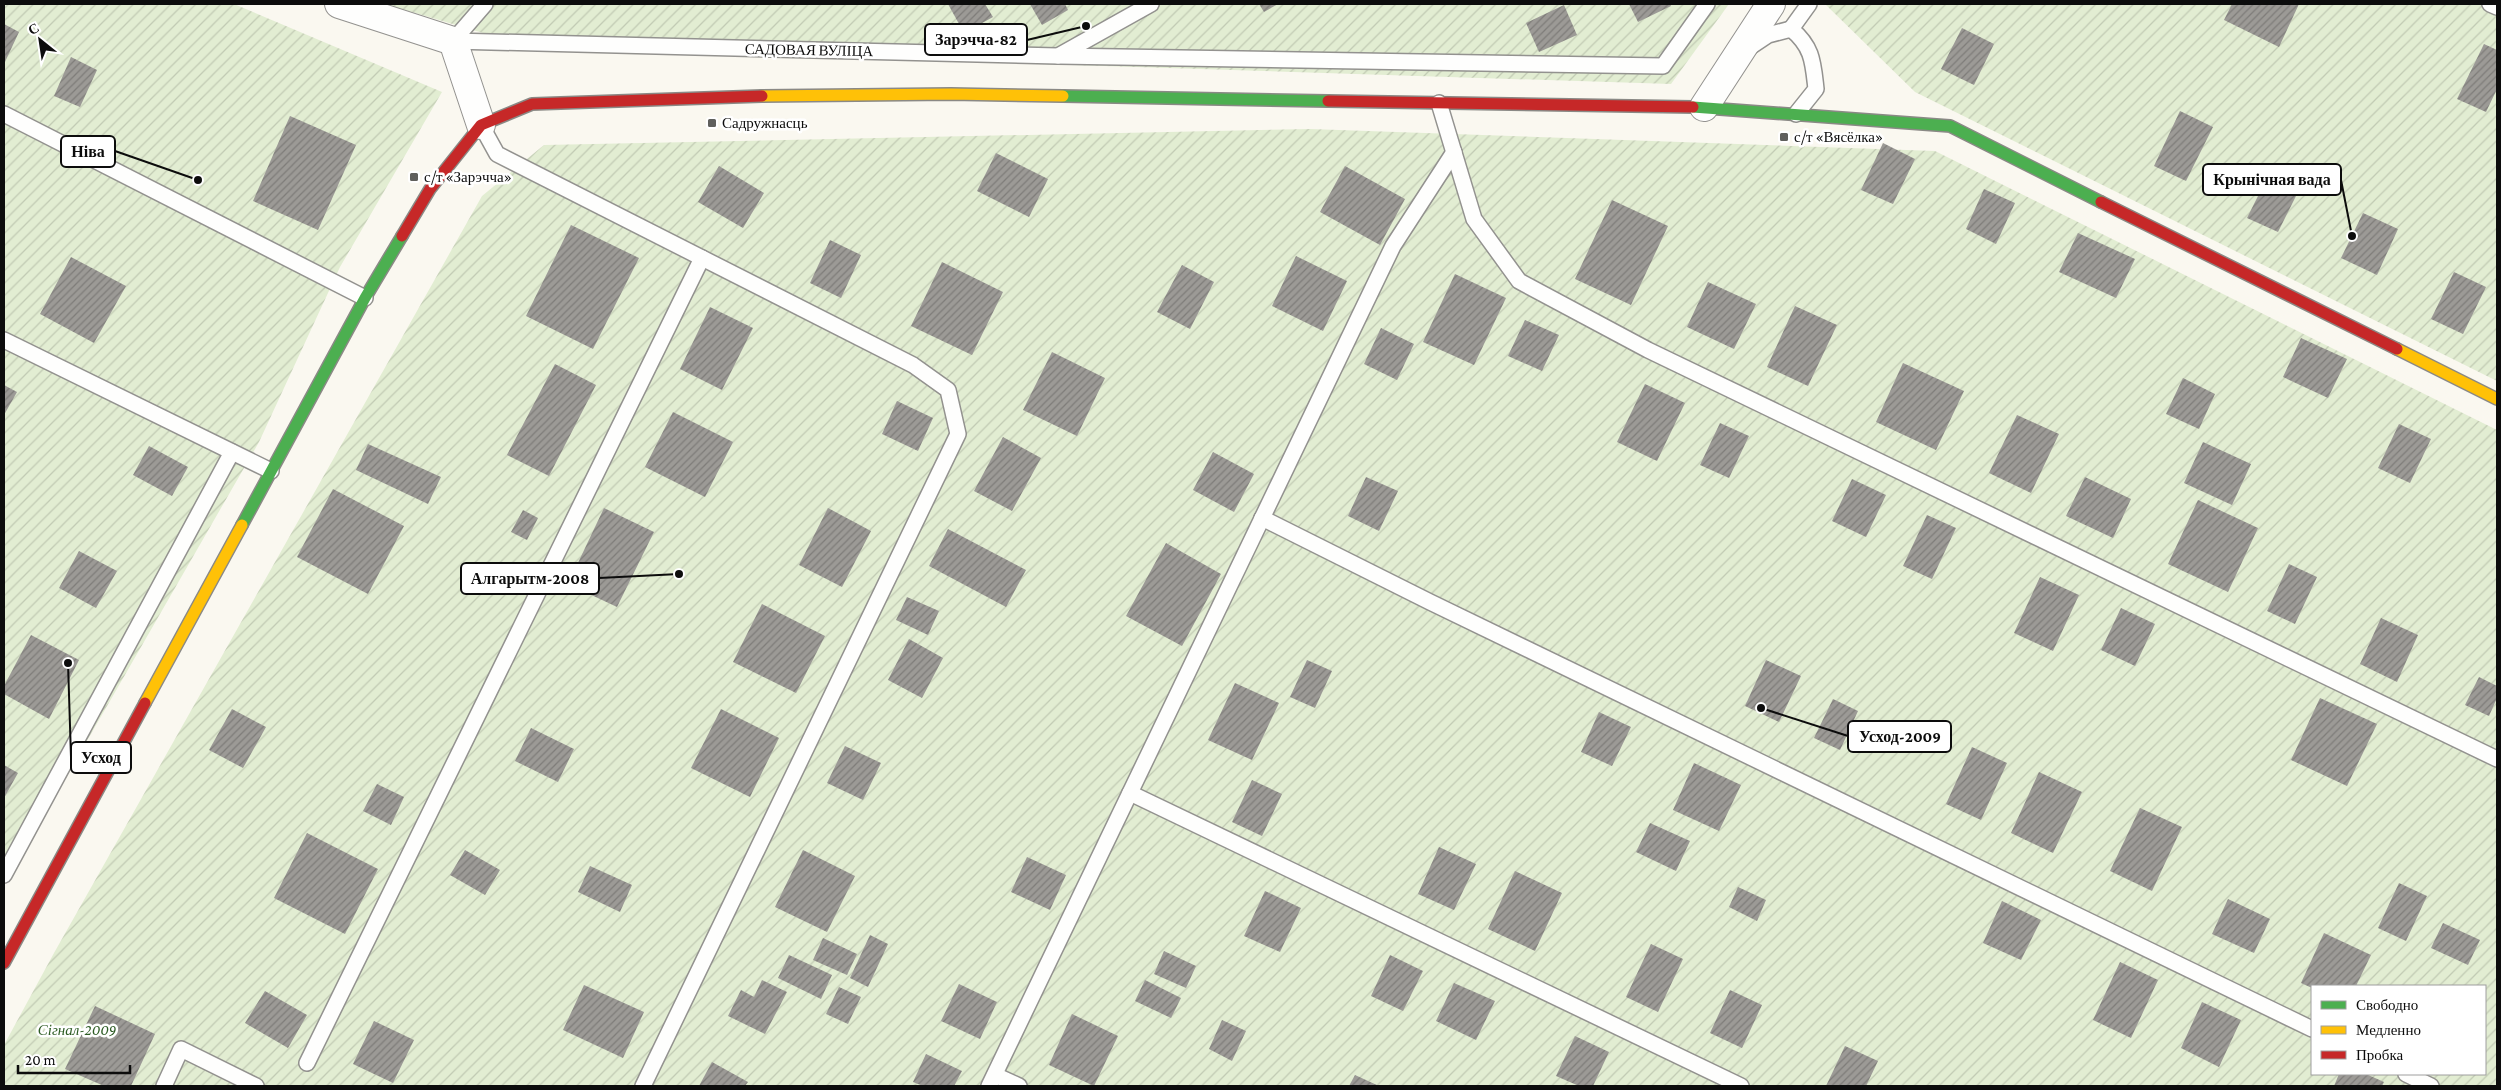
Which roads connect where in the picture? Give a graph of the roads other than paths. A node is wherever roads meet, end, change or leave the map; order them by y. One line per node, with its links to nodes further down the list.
1 (339, 4): 10 (street)
2 (486, 4): 10 (lane)
3 (1151, 4): 12 (lane)
4 (1707, 4): 12 (lane, САДОВАЯ ВУЛІЦА)
5 (1771, 4): 11 (street)
6 (1810, 4): 9 (lane)
7 (2490, 4): 8 (lane)
8 (2497, 8)
9 (1792, 29): 11 (lane); 16 (lane)
10 (454, 41): 12 (lane, САДОВАЯ ВУЛІЦА); 17 (street)
11 (1740, 54): 14 (street)
12 (1058, 56)
13 (1439, 103): 14 (street); 17 (street); 18 (lane)
14 (1704, 108): 16 (street)
15 (4, 114): 20 (lane)
16 (1796, 114): 22 (street)
17 (481, 125): 19 (lane); 20 (street)
18 (1454, 152): 25 (lane); 26 (lane)
19 (702, 258): 31 (lane); 36 (lane)
20 (366, 298): 24 (street)
21 (4, 340): 23 (lane)
22 (2497, 399)
23 (232, 452): 24 (lane); 28 (lane)
24 (271, 471): 29 (street)
25 (1262, 518): 27 (lane); 30 (lane)
26 (2497, 760)
27 (1130, 793): 33 (lane); 38 (lane)
28 (4, 875)
29 (4, 963)
30 (2311, 1029)
31 (307, 1063)
32 (2408, 1075): 39 (lane)
33 (992, 1081): 37 (lane)
34 (164, 1086): 35 (lane)
35 (256, 1086)
36 (643, 1086)
37 (1018, 1086)
38 (1741, 1086)
39 (2431, 1086)

